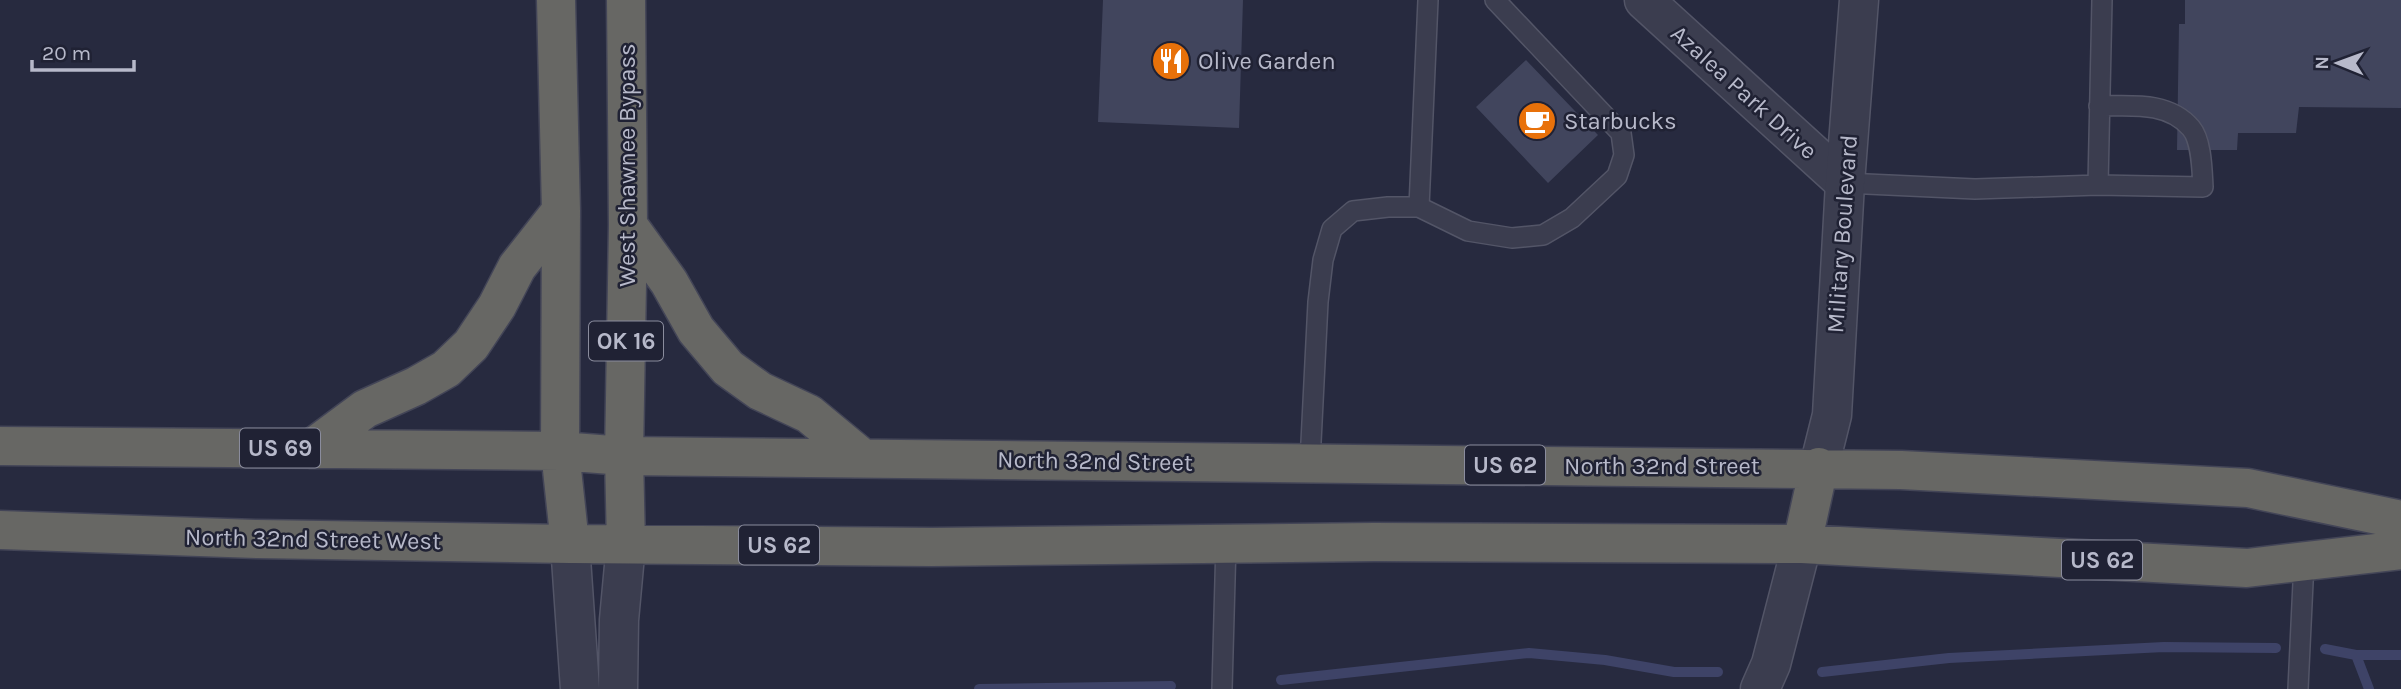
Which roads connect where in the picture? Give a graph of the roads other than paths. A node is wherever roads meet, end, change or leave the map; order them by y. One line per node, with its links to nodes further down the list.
1 (556, 0): 12 (highway)
2 (626, 0): 13 (highway, West Shawnee Bypass)
3 (1428, 0): 11 (lane)
4 (1495, 0): 11 (lane)
5 (1644, 0): 9 (street, Azalea Park Drive)
6 (1859, 0): 9 (street, Military Boulevard)
7 (2102, 0): 8 (lane)
8 (2099, 106): 10 (lane); 10 (lane)
9 (1845, 183): 10 (lane); 20 (street, Military Boulevard)
10 (2098, 185)
11 (1419, 206): 19 (lane)
12 (561, 211): 15 (highway); 16 (highway)
13 (628, 225): 17 (highway, West Shawnee Bypass / OK 16); 18 (highway)
14 (0, 446): 15 (highway, US 69)
15 (310, 449): 16 (highway, US 69)
16 (560, 451): 17 (highway, US 69); 24 (highway)
17 (624, 456): 18 (highway, North 32nd Street / US 62); 25 (highway, West Shawnee Bypass)
18 (862, 457): 19 (highway, North 32nd Street / US 62)
19 (1310, 462): 20 (highway, North 32nd Street / US 62)
20 (1819, 467): 21 (highway, North 32nd Street / US 62); 26 (highway)
21 (2401, 520)
22 (0, 530): 24 (highway, North 32nd Street West)
23 (1226, 543): 25 (highway, US 62); 26 (highway, US 62); 31 (lane)
24 (570, 544): 25 (highway, North 32nd Street West / US 62); 29 (street)
25 (626, 544): 30 (street)
26 (1802, 544): 28 (highway, US 62); 32 (street)
27 (2401, 550): 28 (highway, US 62)
28 (2304, 561): 33 (lane)
29 (580, 689)
30 (618, 689)
31 (1222, 689)
32 (1760, 689)
33 (2298, 689)

